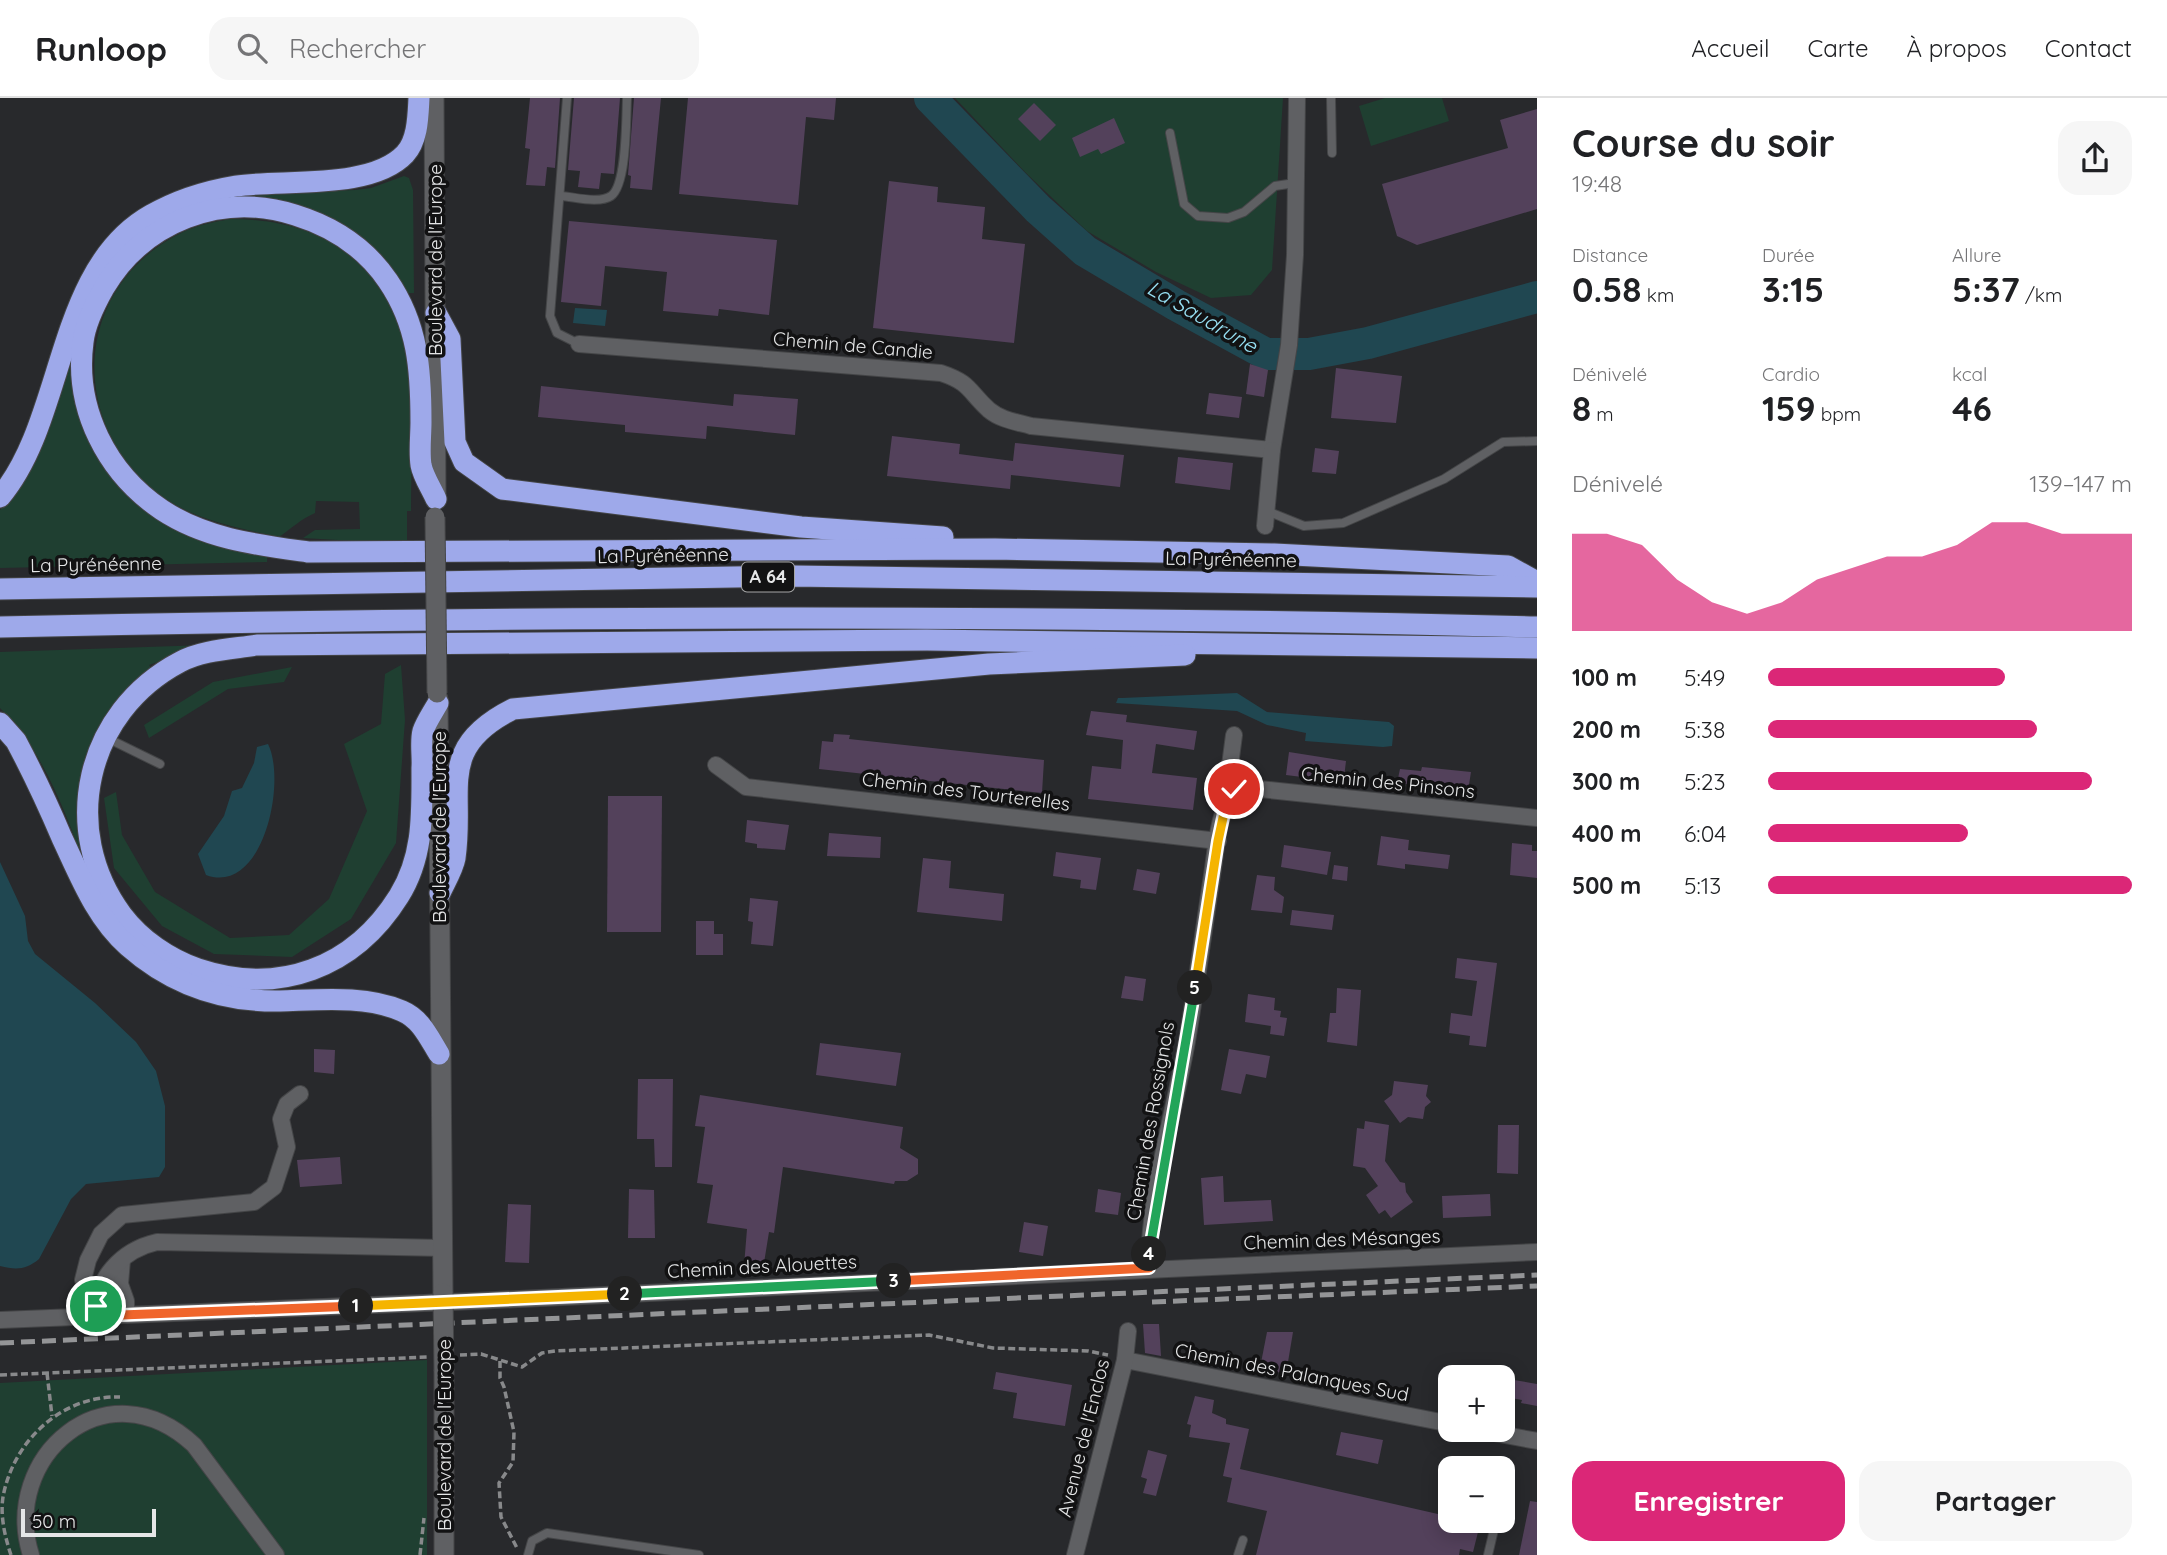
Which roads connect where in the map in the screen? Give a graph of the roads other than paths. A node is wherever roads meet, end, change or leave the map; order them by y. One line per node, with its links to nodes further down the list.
1 (419, 98): 15 (highway)
2 (434, 98): 11 (street, Boulevard de l'Europe)
3 (567, 98): 10 (lane)
4 (627, 98): 10 (lane)
5 (1297, 98): 9 (street)
6 (1331, 98): 8 (lane)
7 (1170, 133): 9 (lane)
8 (1332, 153)
9 (1295, 183): 14 (street)
10 (561, 196): 12 (lane)
11 (436, 313): 16 (street, Boulevard de l'Europe); 18 (highway)
12 (579, 344): 14 (street, Chemin de Candie)
13 (1537, 442): 17 (lane)
14 (1272, 450): 17 (street)
15 (0, 497)
16 (435, 508): 18 (highway); 26 (street, Boulevard de l'Europe, bridge)
17 (1266, 518)
18 (995, 549): 19 (highway)
19 (1537, 582)
20 (1537, 587): 21 (highway, La Pyrénéenne / A 64)
21 (0, 589)
22 (0, 626): 23 (highway, A 64)
23 (1537, 627)
24 (1236, 642): 25 (highway); 29 (highway); 35 (highway)
25 (1537, 648)
26 (438, 698): 29 (highway); 35 (street, Boulevard de l'Europe)
27 (0, 723): 36 (highway)
28 (1234, 735): 32 (street, Chemin des Rossignols)
29 (104, 737): 30 (lane)
30 (160, 764)
31 (716, 765): 34 (street, Chemin des Tourterelles)
32 (1234, 789): 33 (street, Chemin des Pinsons); 34 (street, Chemin des Rossignols)
33 (1537, 818)
34 (1218, 841): 41 (street, Chemin des Rossignols)
35 (440, 893): 36 (street, Boulevard de l'Europe)
36 (439, 1055): 38 (street, Boulevard de l'Europe)
37 (300, 1094): 42 (street)
38 (443, 1248): 40 (street); 53 (street, Boulevard de l'Europe, bridge)
39 (1537, 1252): 41 (street, Chemin des Mésanges)
40 (122, 1260): 42 (street); 43 (street)
41 (1149, 1268): 43 (street, Chemin des Alouettes)
42 (97, 1294): 44 (street)
43 (126, 1315): 44 (street, Chemin des Alouettes)
44 (96, 1316): 45 (street, Chemin des Alouettes)
45 (0, 1320)
46 (1128, 1331): 47 (street, Avenue de l'Enclos)
47 (1125, 1360): 48 (street, Chemin des Palanques Sud); 58 (street, Avenue de l'Enclos)
48 (1438, 1421)
49 (1515, 1437): 50 (street)
50 (1537, 1441)
51 (1493, 1533): 60 (lane)
52 (1243, 1540): 59 (lane)
53 (443, 1552)
54 (31, 1555): 55 (street)
55 (276, 1555)
56 (528, 1555): 57 (lane)
57 (699, 1555)
58 (1075, 1555)
59 (1238, 1555)
60 (1488, 1555)

